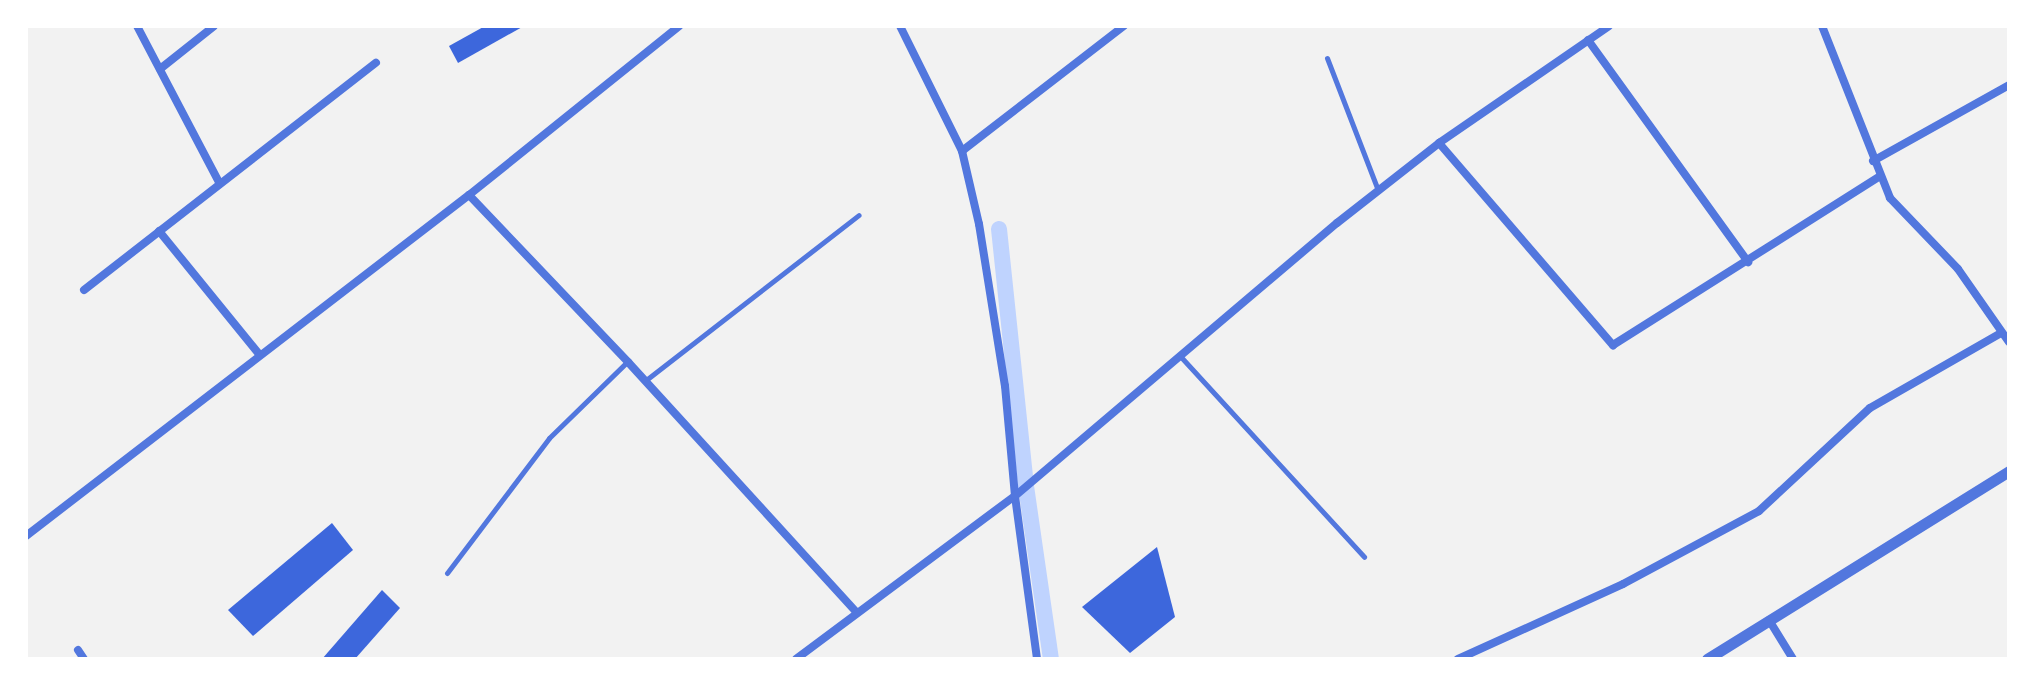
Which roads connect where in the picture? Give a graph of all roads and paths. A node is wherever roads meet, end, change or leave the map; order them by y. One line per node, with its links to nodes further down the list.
1 (137, 26): 11 (street)
2 (214, 26): 11 (street)
3 (679, 26): 19 (street)
4 (900, 26): 14 (street)
5 (1124, 26): 14 (street)
6 (1609, 26): 8 (street)
7 (1822, 26): 15 (street)
8 (1588, 40): 13 (street); 22 (street)
9 (1327, 58): 18 (lane)
10 (376, 63): 17 (street)
11 (160, 69): 17 (street)
12 (2009, 85): 15 (street)
13 (1439, 143): 18 (street); 22 (street)
14 (962, 151): 31 (street)
15 (1873, 161): 16 (street)
16 (1879, 177): 22 (street); 24 (street)
17 (220, 184): 21 (street)
18 (1378, 190): 27 (street)
19 (469, 195): 26 (street); 28 (street)
20 (859, 215): 29 (lane)
21 (159, 231): 23 (street); 26 (street)
22 (1748, 262)
23 (84, 290)
24 (2001, 333): 25 (street); 41 (street)
25 (2009, 342)
26 (259, 354): 32 (street)
27 (1181, 357): 31 (street); 33 (lane)
28 (628, 362): 29 (street); 34 (lane)
29 (645, 381): 35 (street)
30 (2009, 471): 36 (street)
31 (1015, 496): 35 (street); 40 (street)
32 (26, 536)
33 (1364, 557)
34 (447, 573)
35 (856, 612): 39 (street)
36 (1769, 620): 42 (street); 43 (street)
37 (78, 650): 38 (street)
38 (84, 659)
39 (796, 659)
40 (1037, 659)
41 (1458, 659)
42 (1707, 659)
43 (1793, 659)

